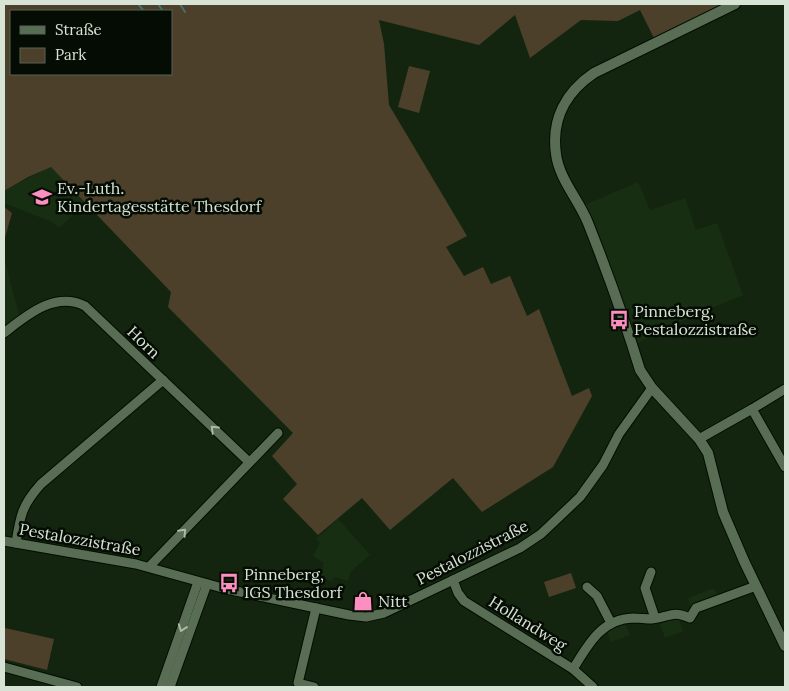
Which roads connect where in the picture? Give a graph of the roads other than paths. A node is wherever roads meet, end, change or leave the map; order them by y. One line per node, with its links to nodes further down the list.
1 (735, 4): 4 (street)
2 (4, 333): 3 (street, Horn)
3 (163, 380): 9 (street, Horn, one-way to 3); 12 (street)
4 (652, 388): 8 (street); 15 (street, Pestalozzistraße)
5 (785, 389): 6 (street)
6 (752, 409): 8 (street); 10 (street)
7 (278, 433): 9 (street)
8 (699, 439): 17 (street)
9 (249, 462): 13 (street, one-way to 9)
10 (785, 466)
11 (4, 541): 12 (street, Pestalozzistraße)
12 (16, 543): 13 (street, Pestalozzistraße)
13 (149, 567): 16 (street, Pestalozzistraße)
14 (651, 572): 20 (street)
15 (453, 580): 19 (street, Pestalozzistraße); 24 (street, Hollandweg)
16 (202, 583): 19 (street, Pestalozzistraße); 27 (street, one-way to 27); 28 (street)
17 (756, 586): 20 (street); 22 (street)
18 (587, 587): 21 (street)
19 (316, 608): 25 (street)
20 (655, 618): 21 (street)
21 (611, 623): 24 (street)
22 (785, 646)
23 (4, 667): 26 (street)
24 (572, 669): 30 (street, Hollandweg)
25 (297, 685): 29 (street)
26 (77, 687)
27 (160, 687)
28 (170, 687)
29 (314, 687)
30 (593, 687)

